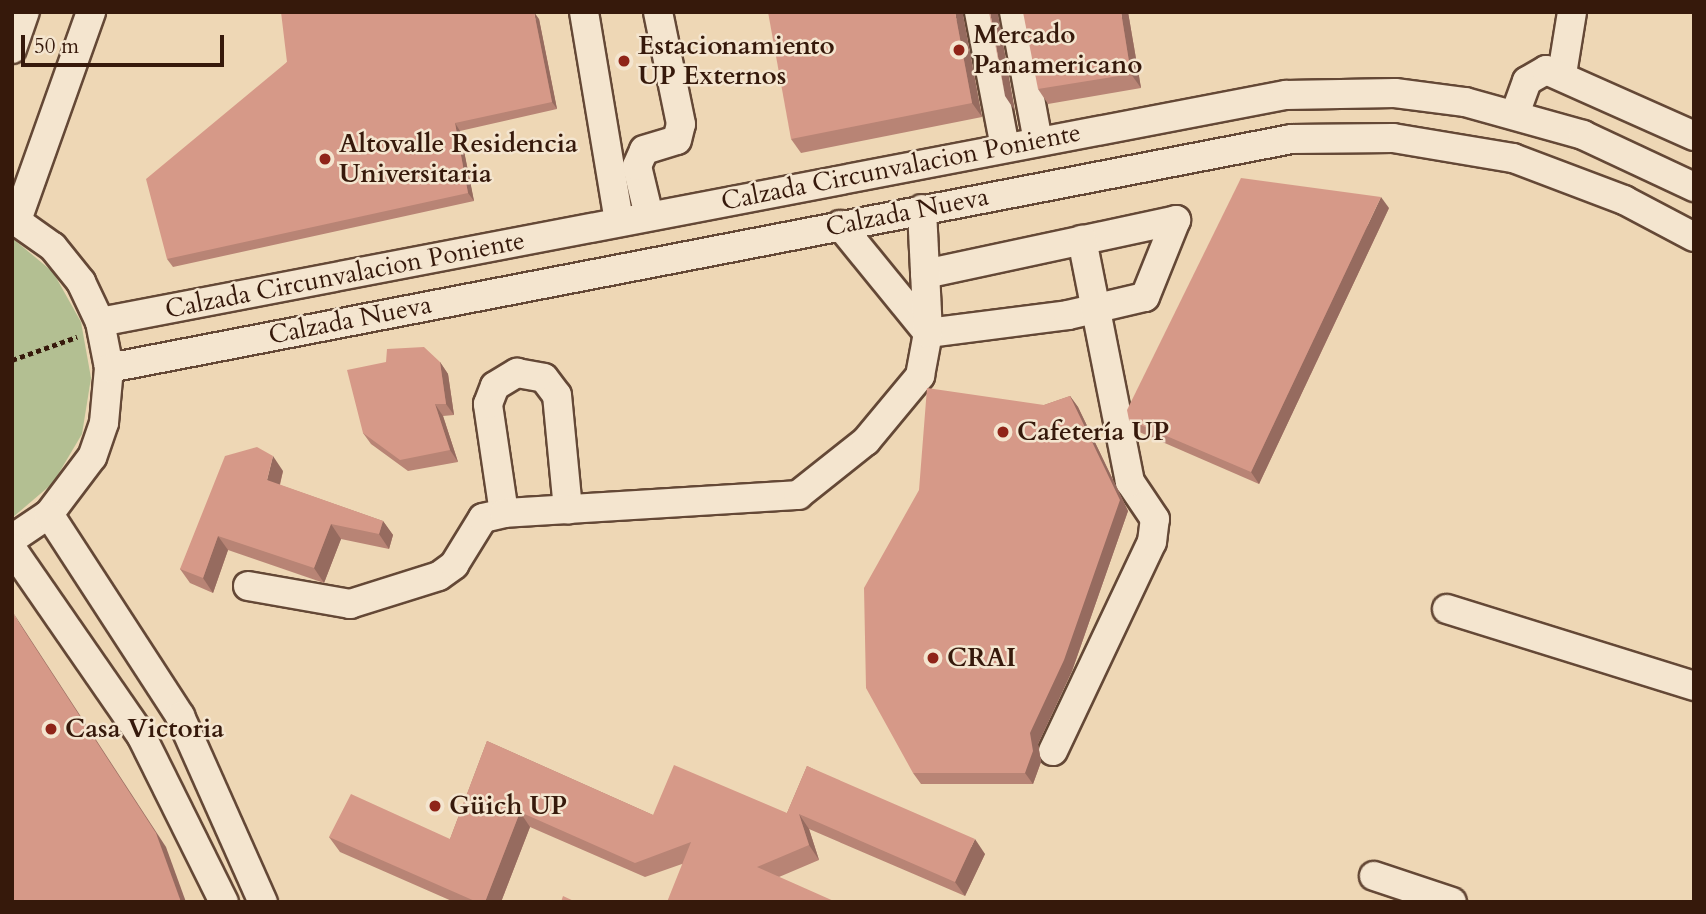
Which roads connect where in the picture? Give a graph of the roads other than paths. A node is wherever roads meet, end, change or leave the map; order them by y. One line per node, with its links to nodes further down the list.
1 (25, 12): 8 (street)
2 (91, 12): 21 (street)
3 (584, 12): 16 (street)
4 (658, 12): 15 (street)
5 (979, 12): 14 (street)
6 (1014, 12): 13 (street)
7 (1572, 12): 9 (street)
8 (12, 49)
9 (1562, 74): 10 (street); 12 (street)
10 (1515, 114): 11 (street, Calzada Circunvalacion Poniente); 13 (street, Calzada Circunvalacion Poniente)
11 (1583, 135): 17 (street); 18 (street, Calzada Circunvalacion Poniente)
12 (1694, 136)
13 (1038, 141): 14 (street, Calzada Circunvalacion Poniente)
14 (1005, 147): 20 (street, Calzada Circunvalacion Poniente)
15 (644, 150): 16 (street); 20 (street)
16 (607, 155): 22 (street)
17 (1575, 179): 19 (street, Calzada Nueva); 24 (street, Calzada Nueva)
18 (1694, 187)
19 (922, 209): 23 (street, Calzada Nueva); 26 (street)
20 (649, 216): 22 (street, Calzada Circunvalacion Poniente)
21 (15, 219): 28 (street)
22 (619, 222): 28 (street, Calzada Circunvalacion Poniente)
23 (840, 225): 29 (street); 30 (street, Calzada Nueva)
24 (1694, 237)
25 (1082, 240): 26 (street); 27 (street); 27 (street)
26 (925, 274): 29 (street)
27 (1093, 309): 29 (street); 39 (street)
28 (101, 326): 30 (street)
29 (928, 333): 31 (street)
30 (109, 368): 33 (street)
31 (568, 509): 32 (street); 32 (street)
32 (504, 513): 36 (street)
33 (49, 514): 34 (street); 42 (street)
34 (12, 539)
35 (12, 549): 41 (street)
36 (248, 586)
37 (1447, 610): 38 (street)
38 (1694, 686)
39 (1053, 751)
40 (1374, 876): 43 (street)
41 (224, 902)
42 (263, 902)
43 (1452, 902)

